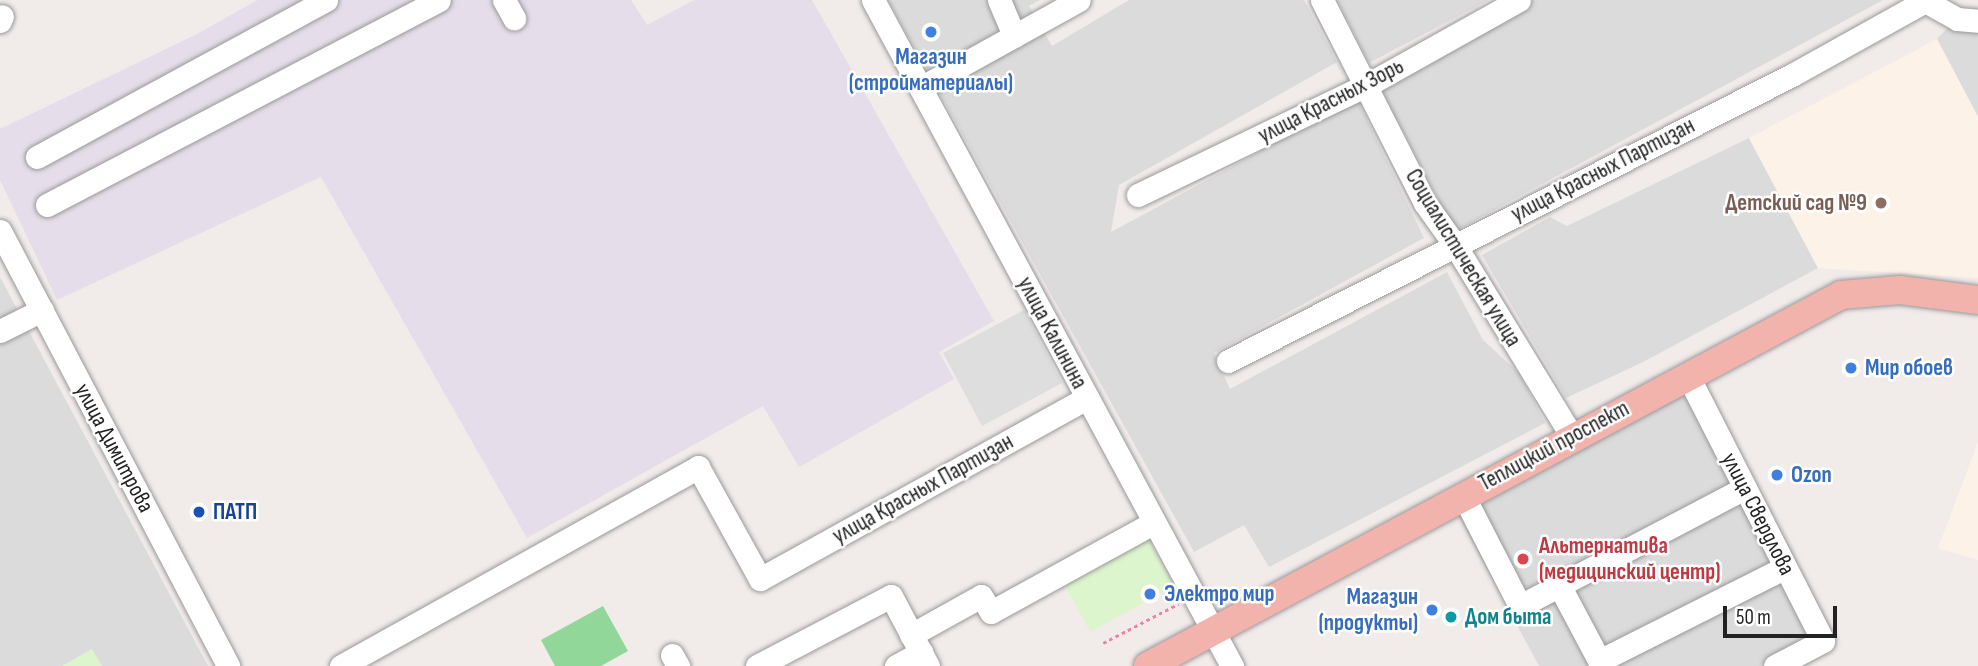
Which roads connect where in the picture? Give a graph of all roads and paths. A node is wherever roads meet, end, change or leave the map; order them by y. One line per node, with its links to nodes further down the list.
1 (326, 0): 13 (street)
2 (439, 0): 15 (street)
3 (873, 0): 12 (street, улица Калинина)
4 (999, 0): 10 (street)
5 (1079, 0): 10 (street)
6 (1321, 0): 11 (street, Социалистическая улица)
7 (1519, 0): 11 (street, улица Красных Зорь)
8 (1925, 0): 9 (street, улица Красных Партизан); 17 (street, улица Красных Партизан)
9 (1978, 21)
10 (1014, 36): 12 (street)
11 (1367, 85): 14 (street, улица Красных Зорь); 17 (street, Социалистическая улица)
12 (922, 87): 23 (street, улица Калинина)
13 (37, 157)
14 (1138, 195)
15 (47, 205)
16 (0, 231): 19 (street, улица Димитрова)
17 (1455, 245): 21 (street, улица Красных Партизан); 24 (street, Социалистическая улица)
18 (1978, 300): 22 (main road, Теплицкий проспект)
19 (41, 310): 20 (street); 35 (street, улица Димитрова)
20 (0, 331)
21 (1228, 361)
22 (1688, 376): 24 (main road, Теплицкий проспект); 25 (street, улица Свердлова)
23 (1087, 398): 27 (street, улица Калинина); 36 (street, улица Красных Партизан)
24 (1572, 437): 26 (main road, Теплицкий проспект)
25 (1745, 488): 28 (street, улица Свердлова); 29 (street)
26 (1463, 495): 29 (street); 31 (main road, Теплицкий проспект)
27 (1153, 523): 30 (street, улица Калинина); 33 (street)
28 (1784, 568): 34 (street); 41 (street, улица Свердлова)
29 (1559, 585): 34 (street)
30 (1193, 596): 31 (street, улица Калинина); 32 (path)
31 (1212, 630): 39 (main road, Теплицкий проспект); 40 (street, улица Калинина)
32 (1103, 643)
33 (920, 651): 37 (street); 38 (street)
34 (1601, 663)
35 (228, 666)
36 (341, 666)
37 (757, 666)
38 (896, 666)
39 (1148, 666)
40 (1232, 666)
41 (1775, 666)

